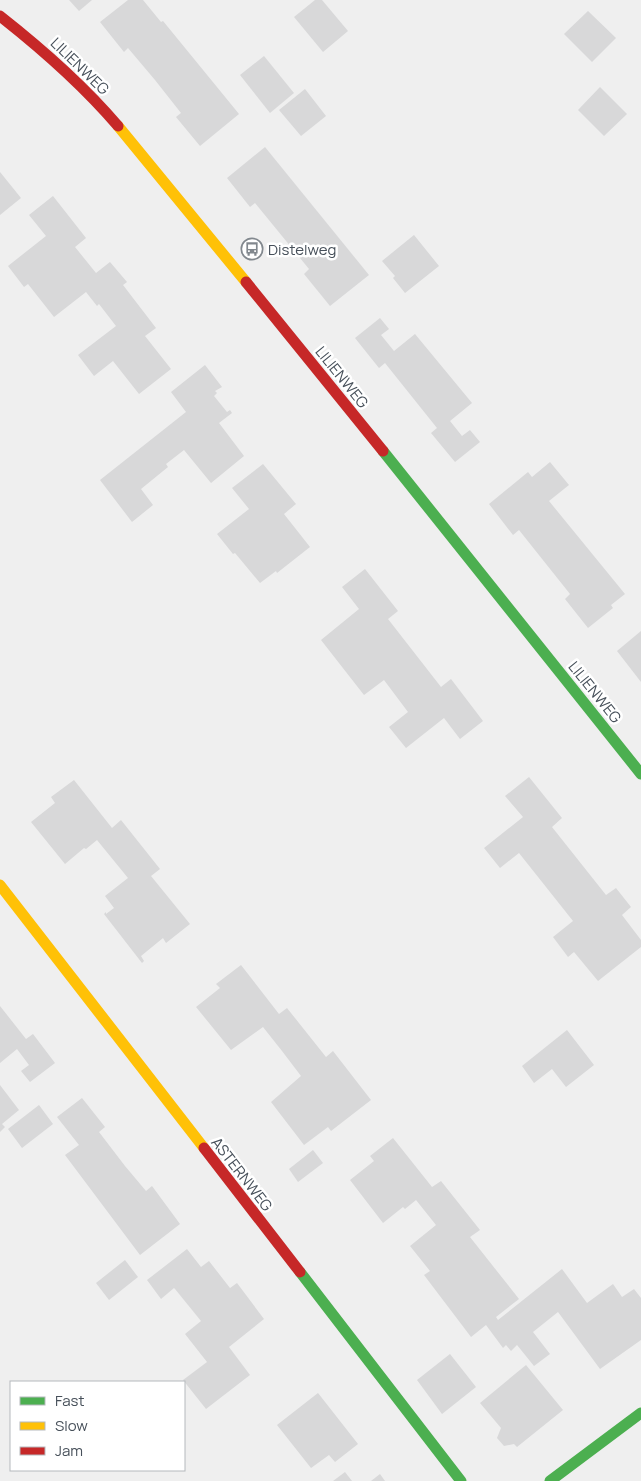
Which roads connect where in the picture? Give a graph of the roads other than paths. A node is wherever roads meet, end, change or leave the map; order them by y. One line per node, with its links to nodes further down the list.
1 (0, 16): 2 (street, LILIENWEG)
2 (641, 774)
3 (0, 885): 5 (street, ASTERNWEG)
4 (641, 1413): 6 (street)
5 (461, 1481)
6 (550, 1481)

